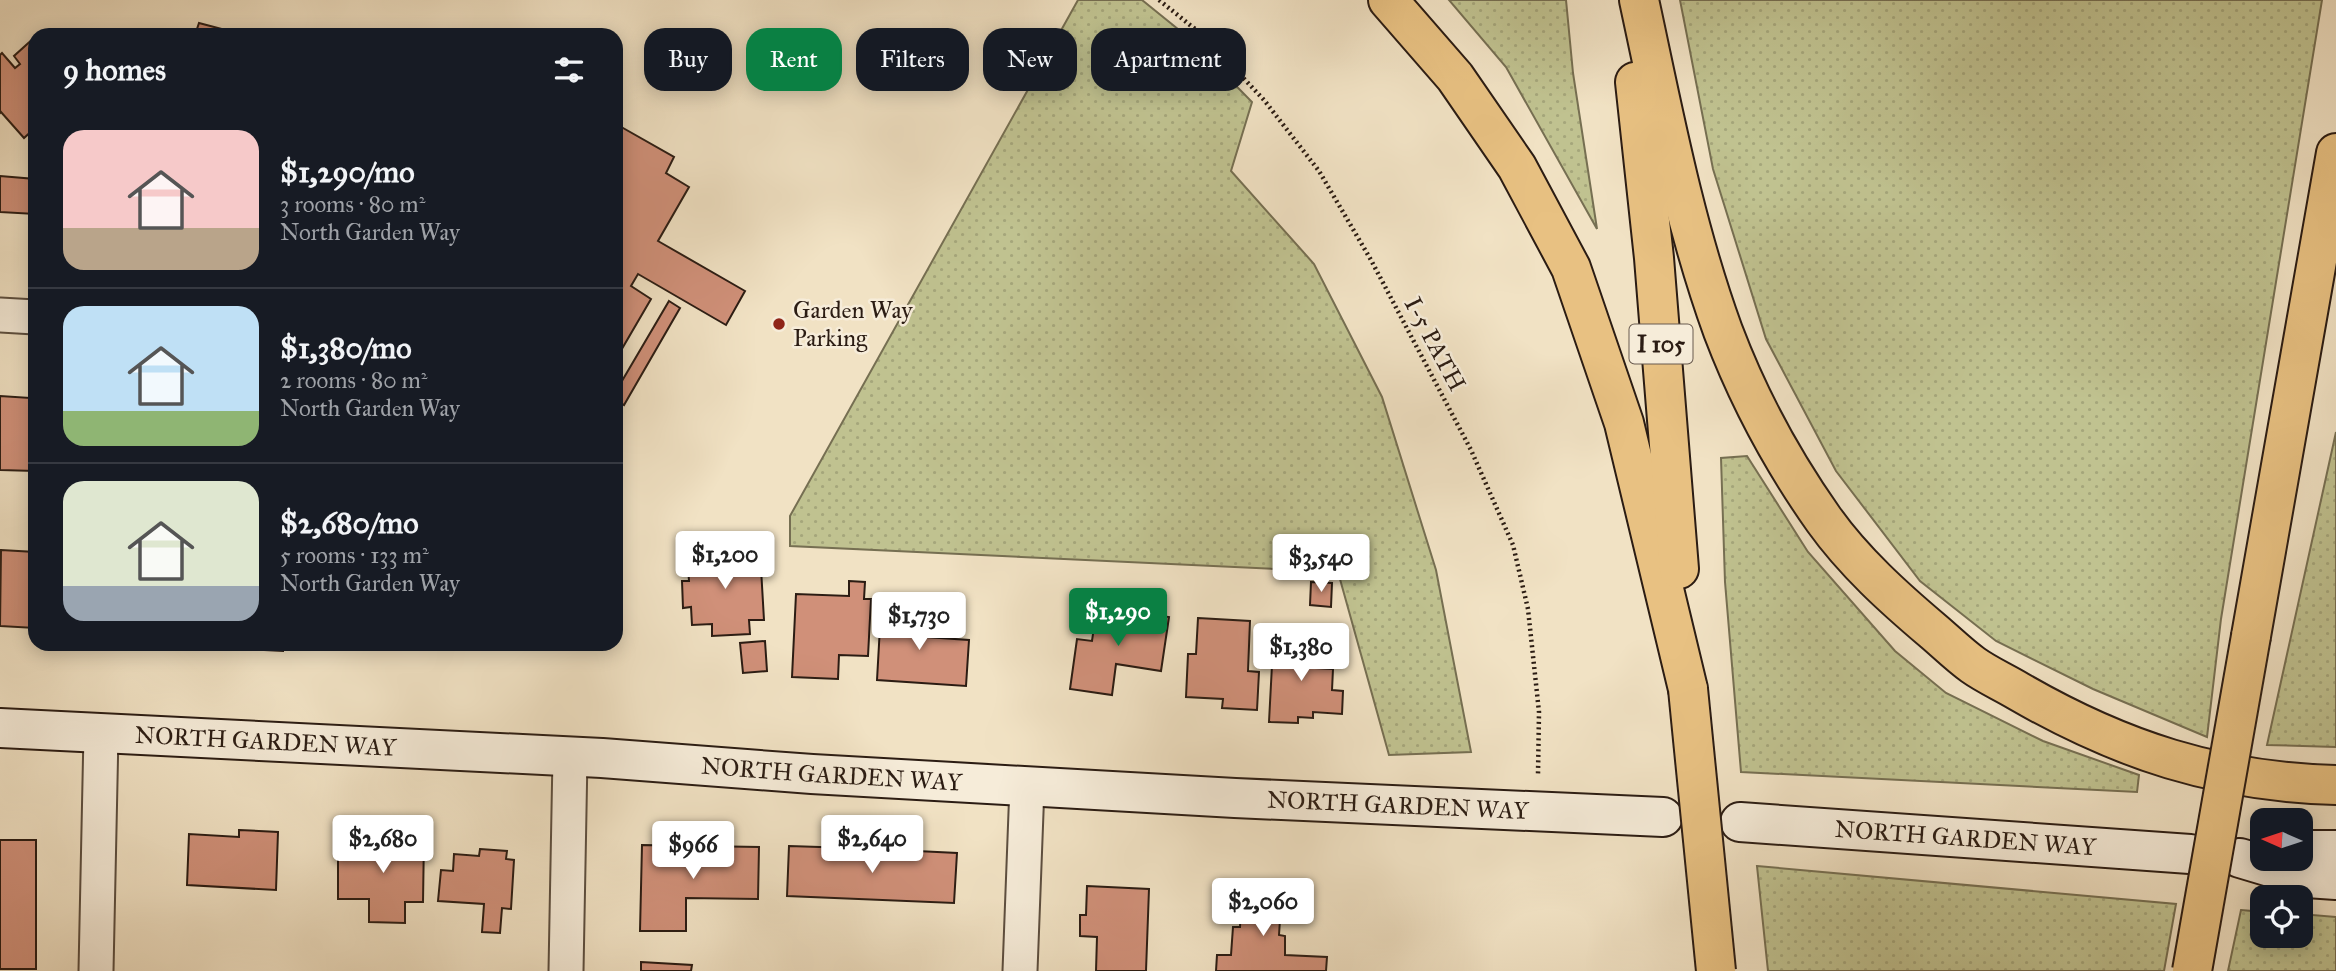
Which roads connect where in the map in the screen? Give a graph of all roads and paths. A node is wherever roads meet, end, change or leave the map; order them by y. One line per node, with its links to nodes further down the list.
1 (1159, 0): 12 (path, I-5 PATH)
2 (1388, 0): 8 (highway)
3 (1626, 0): 8 (highway, I 105)
4 (1639, 0): 13 (highway)
5 (2336, 153): 28 (highway, bridge)
6 (0, 315): 7 (street)
7 (28, 317)
8 (1688, 689): 27 (highway, I 105, bridge)
9 (0, 728): 10 (street, NORTH GARDEN WAY)
10 (101, 734): 11 (street, NORTH GARDEN WAY); 24 (street)
11 (570, 757): 14 (street, NORTH GARDEN WAY); 25 (street)
12 (1538, 770)
13 (2336, 785)
14 (1027, 786): 15 (street, NORTH GARDEN WAY); 26 (street)
15 (1662, 817)
16 (1740, 822): 19 (street, NORTH GARDEN WAY)
17 (2314, 850): 18 (street)
18 (2336, 850)
19 (2190, 854)
20 (2250, 857): 21 (street)
21 (2250, 861)
22 (2287, 872): 23 (street)
23 (2336, 880)
24 (96, 971)
25 (565, 971)
26 (1020, 971)
27 (1716, 971)
28 (2192, 971)

